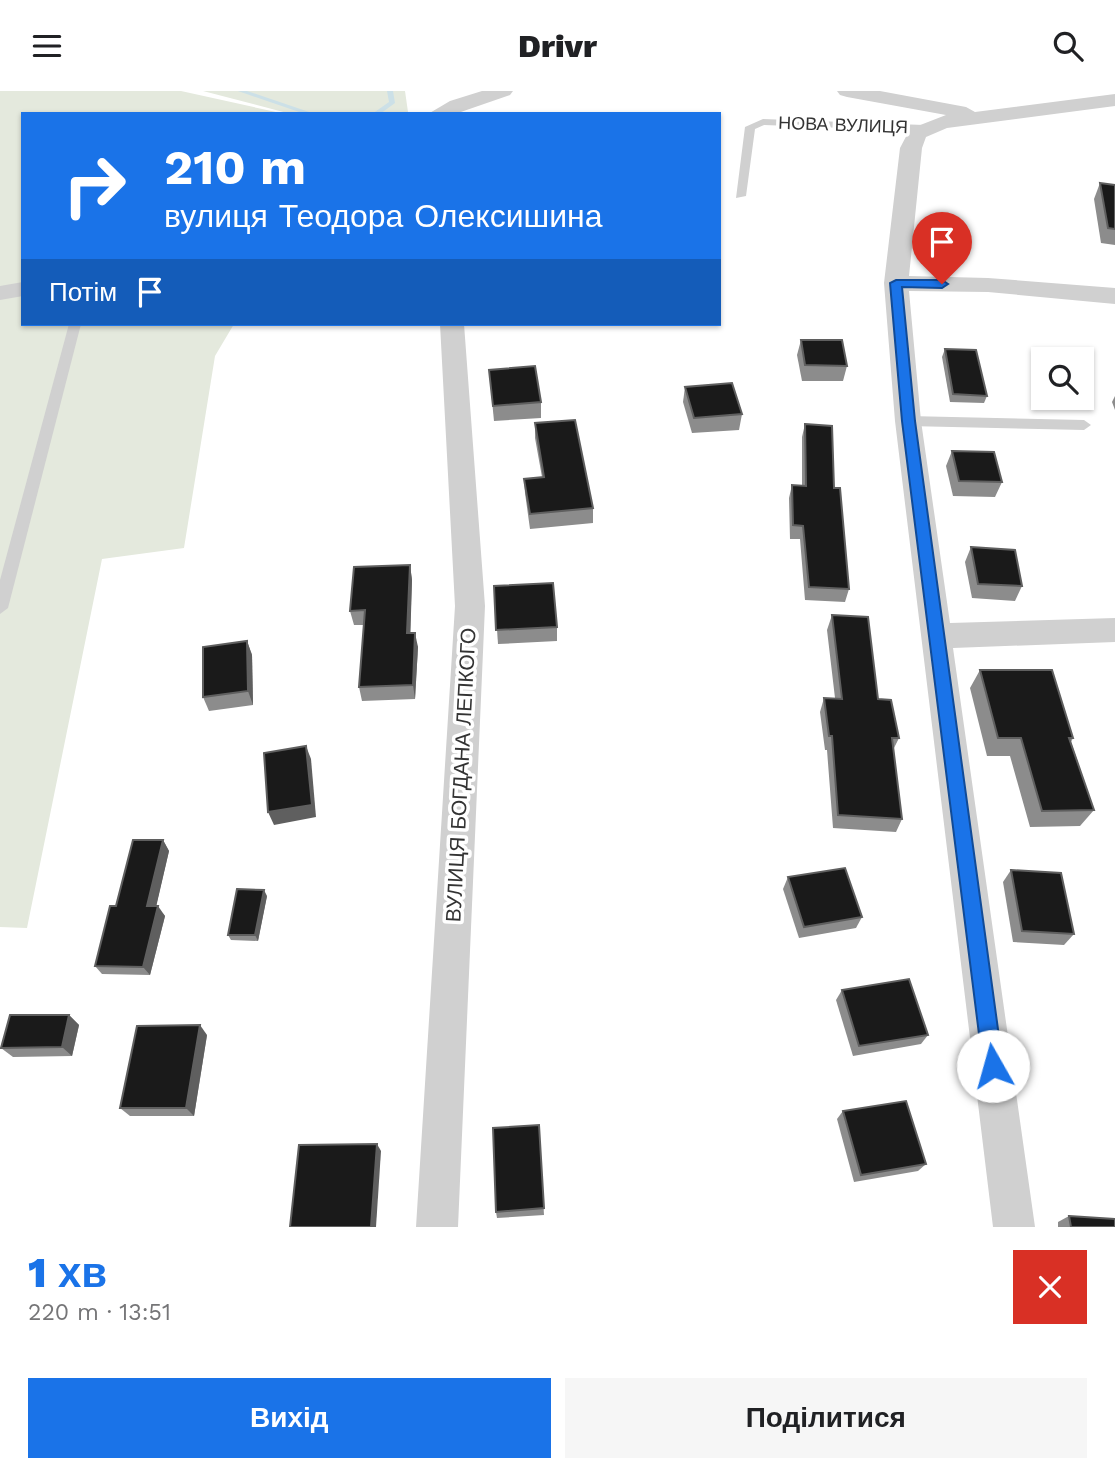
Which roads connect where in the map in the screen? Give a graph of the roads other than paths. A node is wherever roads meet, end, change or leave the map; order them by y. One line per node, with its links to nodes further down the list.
1 (503, 91): 4 (street)
2 (847, 91): 5 (street)
3 (1115, 100): 5 (street, НОВА ВУЛИЦЯ)
4 (442, 112)
5 (988, 117): 6 (street, НОВА ВУЛИЦЯ)
6 (924, 128): 7 (lane, НОВА ВУЛИЦЯ); 8 (street, НОВА ВУЛИЦЯ)
7 (740, 196)
8 (896, 283): 11 (street); 14 (street, НОВА ВУЛИЦЯ)
9 (21, 289): 10 (street)
10 (0, 293)
11 (1115, 296)
12 (74, 326): 16 (lane)
13 (452, 326): 19 (street, ВУЛИЦЯ БОГДАНА ЛЕПКОГО)
14 (908, 421): 15 (lane); 18 (street, НОВА ВУЛИЦЯ)
15 (1084, 425)
16 (0, 608)
17 (1115, 631): 18 (street)
18 (938, 636): 20 (street, НОВА ВУЛИЦЯ)
19 (437, 1227)
20 (1014, 1227)

